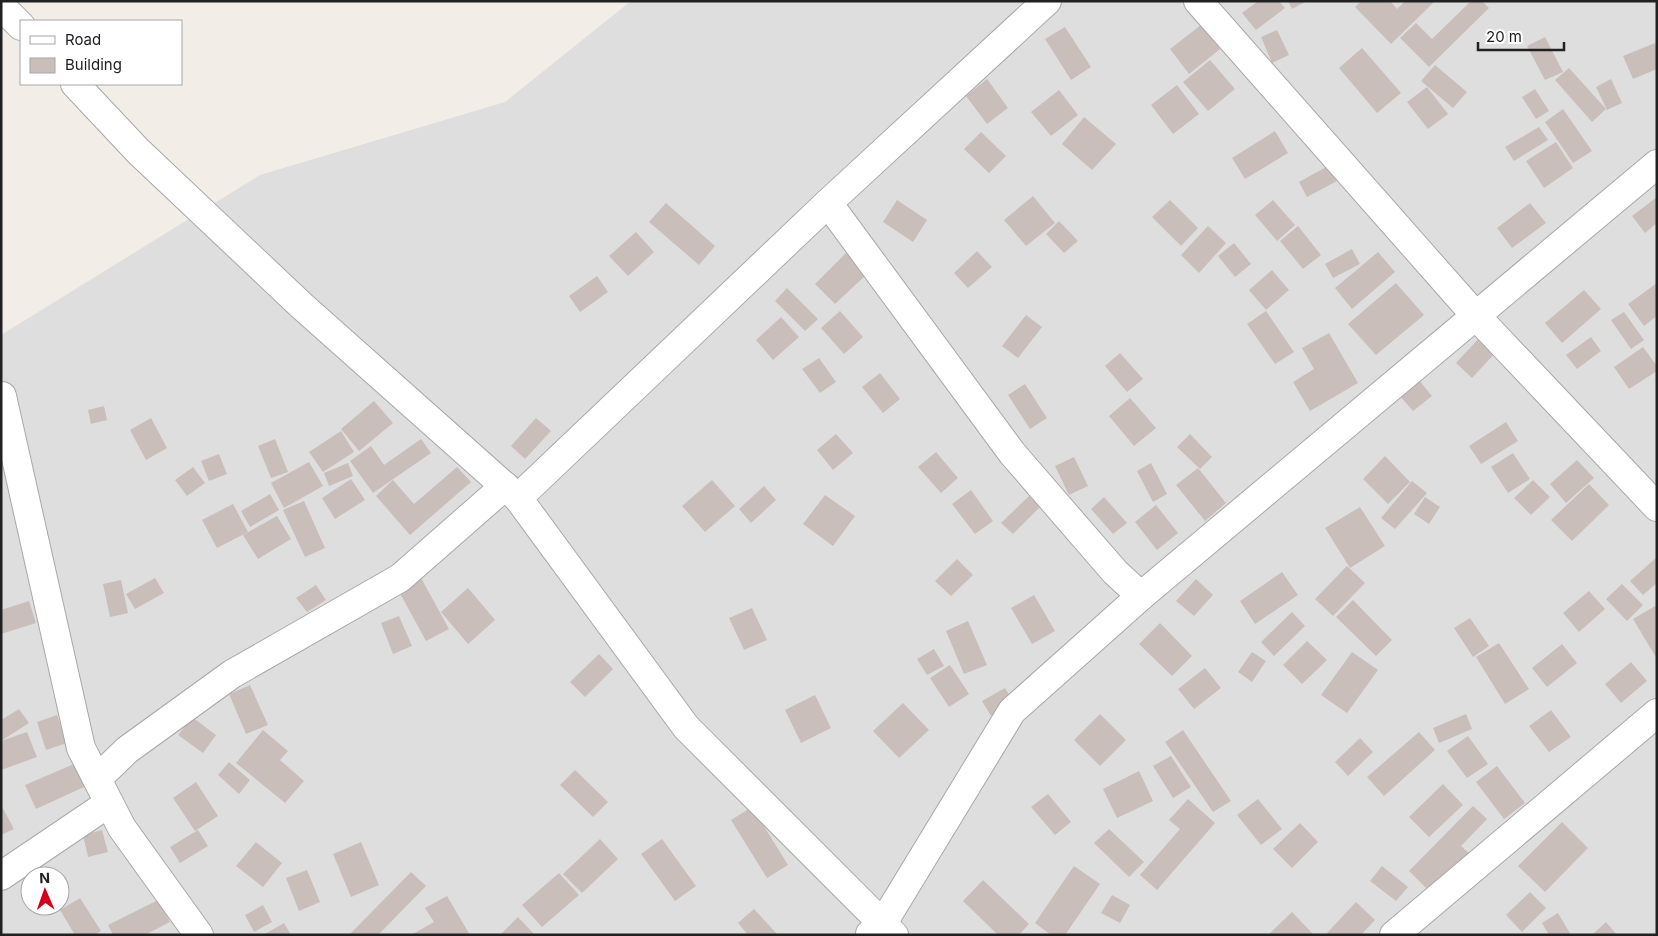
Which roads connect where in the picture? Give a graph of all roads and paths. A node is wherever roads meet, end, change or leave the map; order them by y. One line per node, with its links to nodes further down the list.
1 (1047, 1): 7 (street)
2 (1198, 1): 8 (street)
3 (1, 6): 4 (street)
4 (20, 25)
5 (76, 85): 10 (street)
6 (1657, 164): 8 (street)
7 (828, 203): 10 (street); 12 (street)
8 (1476, 316): 11 (street); 12 (street)
9 (2, 396): 14 (street)
10 (511, 492): 14 (street); 17 (street)
11 (1657, 506)
12 (1141, 596): 17 (street)
13 (1657, 713): 19 (street)
14 (97, 779): 15 (street)
15 (109, 803): 16 (street); 18 (street)
16 (1, 876)
17 (882, 931)
18 (199, 935)
19 (1394, 935)

